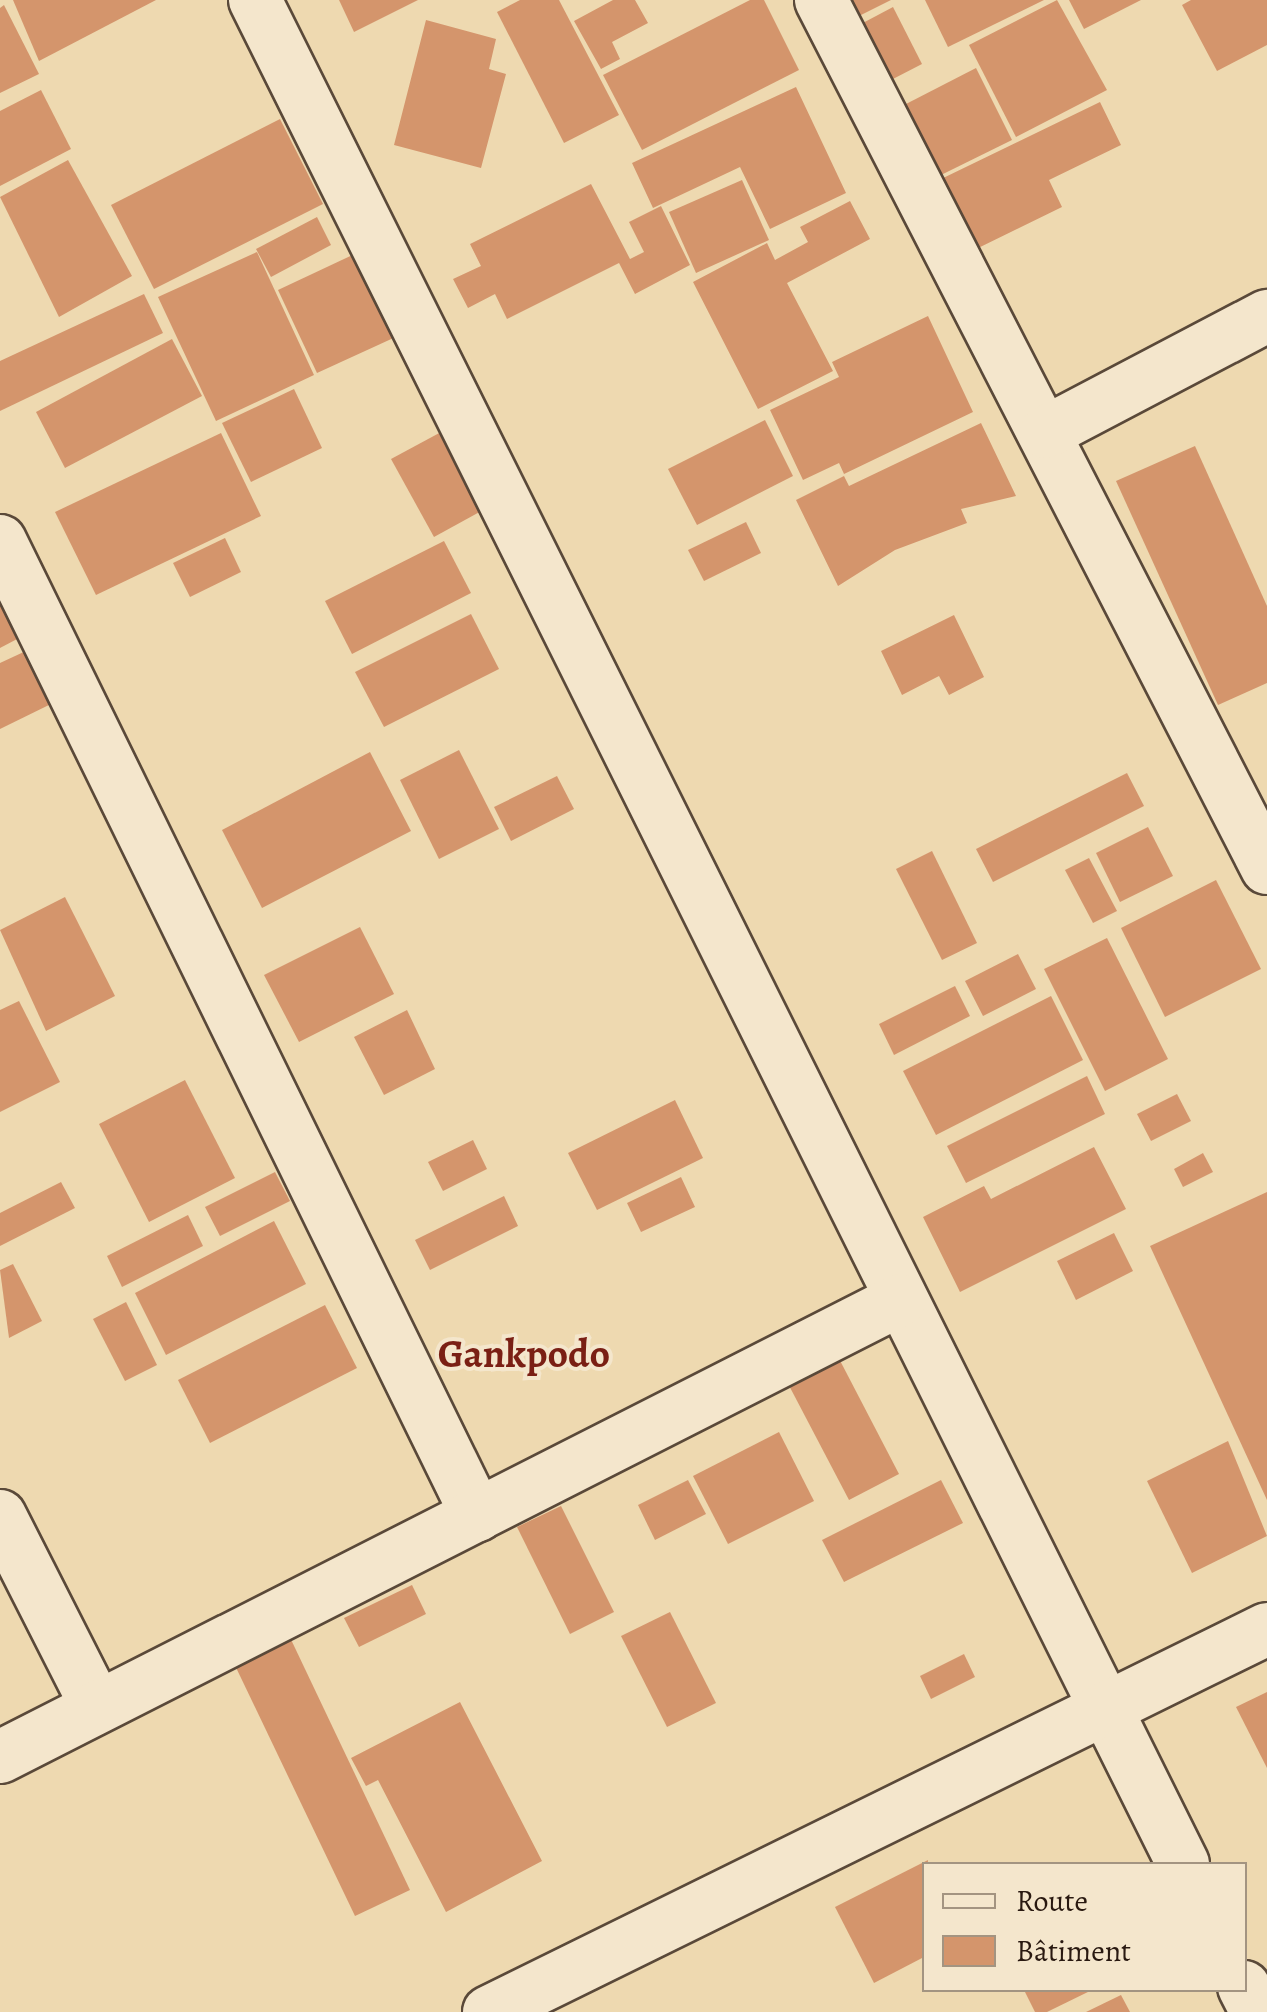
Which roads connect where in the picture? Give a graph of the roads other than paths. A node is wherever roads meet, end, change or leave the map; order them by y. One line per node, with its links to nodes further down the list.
1 (255, 0): 8 (street)
2 (821, 0): 4 (street)
3 (1267, 316): 4 (street)
4 (1046, 432): 6 (street)
5 (0, 541): 9 (street)
6 (1251, 794): 7 (street)
7 (1267, 868)
8 (900, 1300): 9 (street); 13 (street)
9 (476, 1515): 12 (street)
10 (0, 1516): 12 (street)
11 (1267, 1629): 13 (street)
12 (97, 1708): 14 (street)
13 (1106, 1708): 15 (street); 16 (street)
14 (0, 1757)
15 (1182, 1862)
16 (489, 2012)

